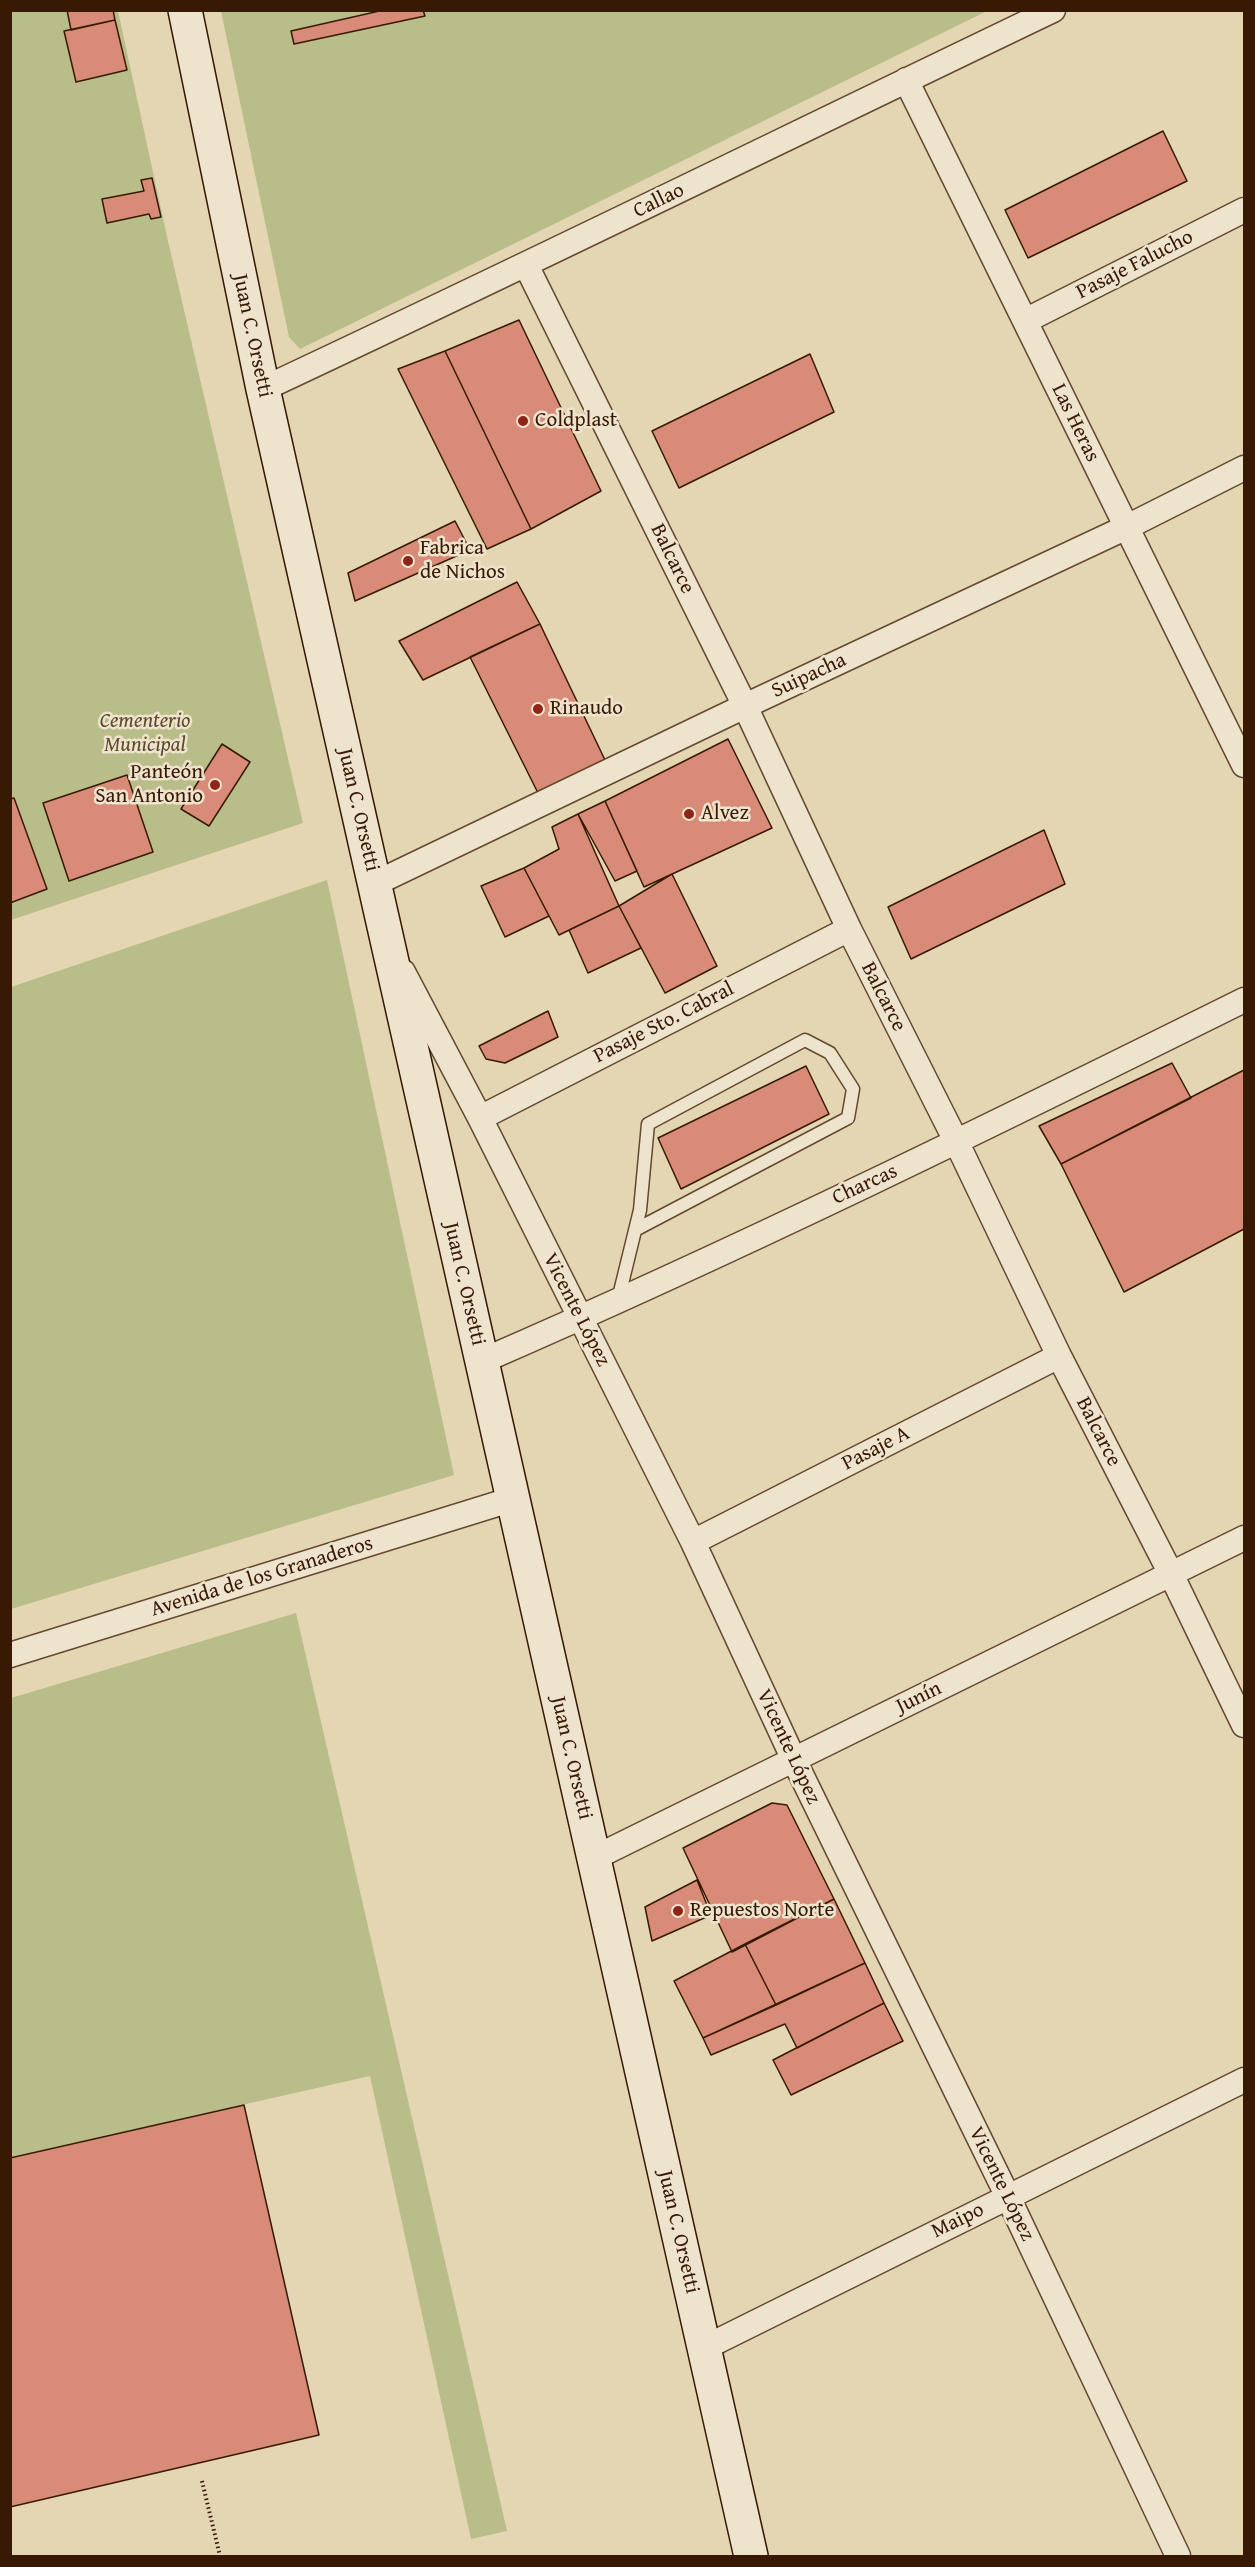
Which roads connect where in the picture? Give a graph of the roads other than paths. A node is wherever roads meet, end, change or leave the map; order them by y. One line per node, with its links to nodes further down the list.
1 (185, 10): 7 (street, Juan C. Orsetti)
2 (1053, 10): 3 (street, Callao)
3 (906, 80): 5 (street, Callao); 6 (street, Las Heras)
4 (1245, 210): 6 (street, Pasaje Falucho)
5 (526, 265): 7 (street, Callao); 10 (street, Balcarce)
6 (1024, 321): 9 (street, Las Heras)
7 (263, 389): 12 (street, Juan C. Orsetti)
8 (1245, 468): 9 (street, Suipacha)
9 (1126, 527): 10 (street, Suipacha); 11 (street, Las Heras)
10 (745, 706): 12 (street, Suipacha); 13 (street, Balcarce)
11 (1245, 765)
12 (374, 884): 14 (street, Juan C. Orsetti)
13 (849, 929): 16 (street, Pasaje Sto. Cabral); 17 (street, Balcarce)
14 (388, 943): 16 (street, Vicente López); 22 (street, Juan C. Orsetti)
15 (1245, 1000): 17 (street, Charcas)
16 (480, 1118): 20 (street, Vicente López)
17 (957, 1143): 19 (street, Charcas); 21 (street, Balcarce)
18 (635, 1230): 18 (lane); 19 (lane)
19 (618, 1301): 20 (street, Charcas)
20 (580, 1318): 22 (street, Charcas); 25 (street, Vicente López)
21 (1059, 1356): 25 (street, Pasaje A); 26 (street, Balcarce)
22 (482, 1361): 23 (street, Juan C. Orsetti)
23 (513, 1498): 27 (street, Avenida de los Granaderos); 30 (street, Juan C. Orsetti)
24 (1245, 1538): 26 (street, Junín)
25 (693, 1542): 29 (street, Vicente López)
26 (1171, 1574): 28 (street, Balcarce); 29 (street, Junín)
27 (10, 1655)
28 (1245, 1725)
29 (794, 1760): 30 (street, Junín); 32 (street, Vicente López)
30 (594, 1858): 33 (street, Juan C. Orsetti)
31 (1245, 2080): 32 (street, Maipo)
32 (1008, 2197): 33 (street, Maipo); 35 (street, Vicente López)
33 (704, 2348): 34 (street, Juan C. Orsetti)
34 (751, 2556)
35 (1178, 2556)

